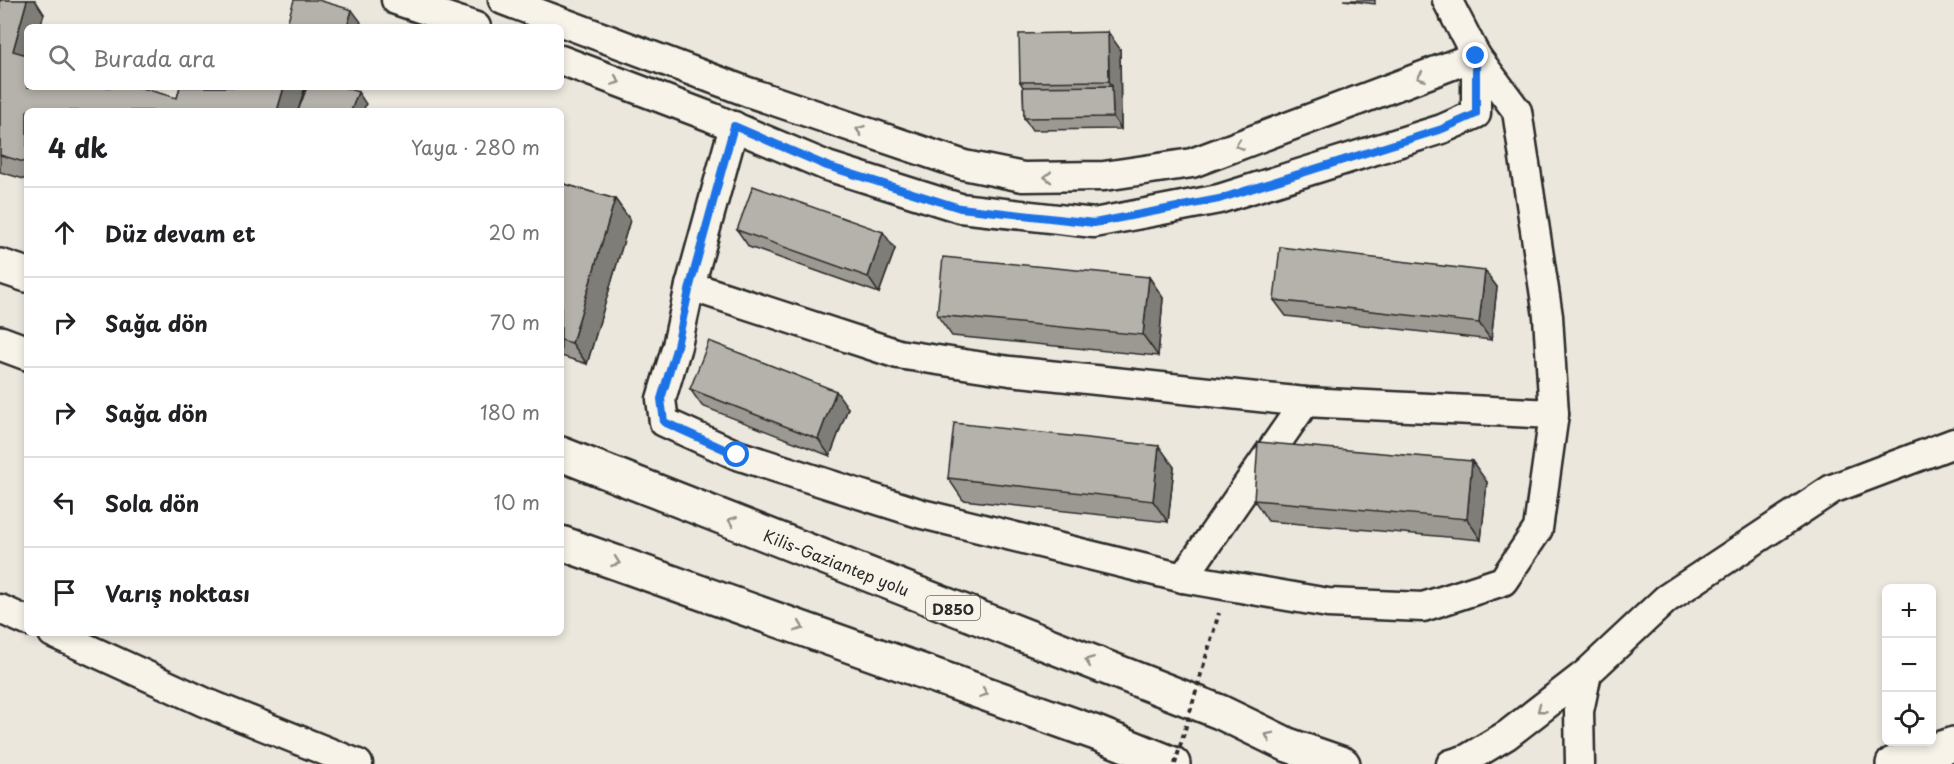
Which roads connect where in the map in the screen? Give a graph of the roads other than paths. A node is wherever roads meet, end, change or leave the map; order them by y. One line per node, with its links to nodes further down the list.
1 (396, 0): 4 (street)
2 (503, 0): 5 (street, one-way to 2)
3 (1447, 0): 5 (street)
4 (467, 24)
5 (1476, 56): 7 (street); 14 (street)
6 (564, 61): 7 (street, one-way to 7)
7 (734, 126): 10 (street)
8 (0, 266): 9 (highway)
9 (24, 274)
10 (690, 286): 13 (street); 18 (street)
11 (0, 343): 12 (highway)
12 (24, 352)
13 (1305, 402): 14 (street); 18 (street)
14 (1554, 414): 18 (street)
15 (1954, 443): 22 (street)
16 (564, 455): 26 (highway, Kilis-Gaziantep yolu / D850, one-way to 16)
17 (564, 544): 25 (highway, one-way to 25)
18 (1183, 578)
19 (0, 609): 20 (street)
20 (24, 620)
21 (60, 636): 24 (street)
22 (1587, 673): 27 (street, one-way to 27); 28 (street)
23 (1954, 744): 29 (highway)
24 (358, 764)
25 (1174, 764)
26 (1344, 764)
27 (1451, 764)
28 (1580, 764)
29 (1893, 764)

